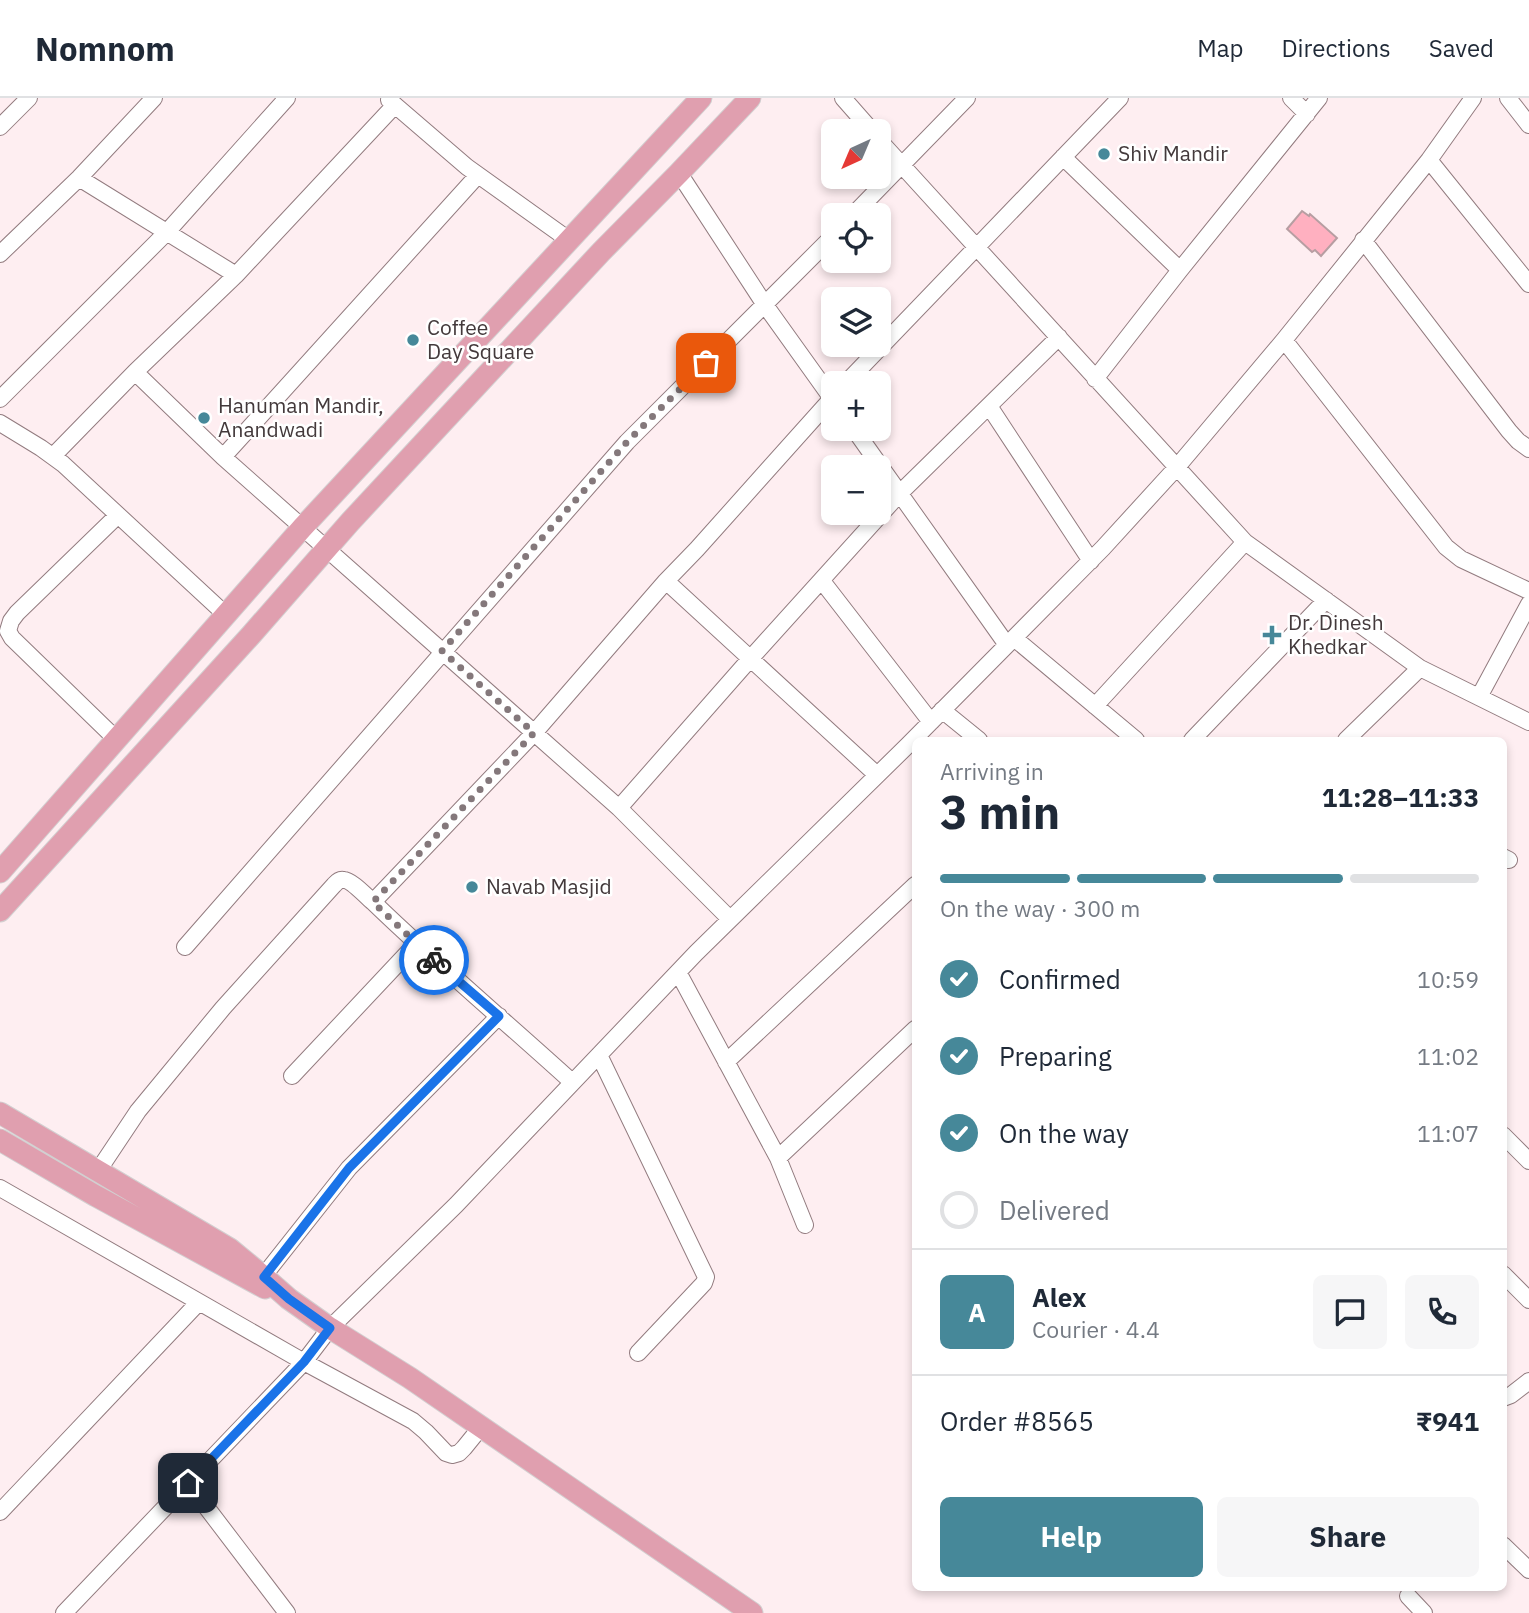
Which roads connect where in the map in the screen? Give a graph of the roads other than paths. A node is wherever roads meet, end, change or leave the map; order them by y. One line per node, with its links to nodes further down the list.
1 (29, 98): 17 (street)
2 (154, 98): 24 (street)
3 (287, 98): 26 (street)
4 (751, 98): 22 (main road)
5 (843, 98): 15 (street)
6 (967, 98): 21 (street)
7 (1120, 98): 19 (street)
8 (1291, 98): 14 (street)
9 (1319, 98): 14 (street)
10 (1473, 98): 20 (street)
11 (1508, 98): 16 (street)
12 (391, 101): 23 (street); 33 (street)
13 (693, 101): 27 (main road)
14 (1307, 114): 32 (street)
15 (861, 119)
16 (1529, 125)
17 (0, 127)
18 (891, 154): 21 (street)
19 (1063, 157): 29 (street); 32 (street)
20 (1429, 160): 28 (street); 34 (street)
21 (902, 166): 25 (street); 29 (street)
22 (680, 173): 35 (street); 55 (main road)
23 (478, 175): 27 (street); 49 (street)
24 (79, 178): 26 (street); 31 (street)
25 (865, 203)
26 (167, 232): 33 (street); 42 (street)
27 (569, 240): 53 (main road)
28 (1363, 240): 37 (street); 47 (street)
29 (976, 247): 36 (street); 38 (street)
30 (821, 248): 35 (street)
31 (0, 254)
32 (1180, 270): 40 (street)
33 (236, 275): 39 (street)
34 (1529, 284)
35 (765, 304): 41 (street); 64 (street)
36 (1059, 337): 40 (street); 43 (street)
37 (1284, 340): 50 (street); 59 (street)
38 (857, 371)
39 (135, 372): 48 (street); 49 (street)
40 (1095, 379): 50 (street)
41 (821, 381)
42 (0, 399)
43 (989, 406): 51 (street); 56 (street)
44 (821, 411): 57 (street)
45 (0, 423): 48 (street)
46 (862, 441): 51 (street)
47 (1529, 449)
48 (53, 456): 52 (street)
49 (223, 457): 53 (street)
50 (1177, 467): 54 (street); 56 (street)
51 (900, 494): 58 (street); 63 (street)
52 (118, 515): 62 (street); 77 (street)
53 (302, 528): 55 (street); 62 (main road)
54 (1245, 542): 60 (street); 68 (street)
55 (326, 549): 64 (street); 84 (main road)
56 (1091, 561): 63 (street)
57 (666, 581): 65 (street); 71 (street)
58 (821, 581): 65 (street); 69 (street)
59 (1529, 591)
60 (1326, 600): 66 (street); 75 (street)
61 (1529, 604): 67 (street)
62 (226, 615): 77 (main road)
63 (1011, 641): 68 (street); 69 (street)
64 (442, 651): 71 (street); 87 (street)
65 (750, 659): 79 (street); 80 (street)
66 (1420, 668): 67 (street); 76 (street)
67 (1479, 697): 70 (street)
68 (1095, 706): 74 (street)
69 (936, 716): 72 (street); 73 (street)
70 (1529, 722)
71 (534, 733): 80 (street); 83 (street)
72 (915, 737)
73 (974, 737)
74 (1132, 737)
75 (1195, 737)
76 (1349, 737)
77 (116, 739): 81 (main road)
78 (912, 740): 79 (street)
79 (877, 775): 85 (street)
80 (619, 808): 85 (street)
81 (0, 872)
82 (912, 889): 92 (street)
83 (373, 902): 86 (street); 100 (street)
84 (0, 911)
85 (730, 919): 88 (street)
86 (416, 944): 89 (street); 93 (street)
87 (185, 947)
88 (678, 972): 91 (street); 92 (street)
89 (499, 1016): 94 (street); 104 (street)
90 (912, 1032): 98 (street)
91 (598, 1055): 94 (street); 108 (street)
92 (726, 1062): 98 (street)
93 (292, 1076)
94 (572, 1082): 107 (street)
95 (0, 1113): 100 (main road)
96 (1507, 1139): 99 (street)
97 (1, 1142): 104 (main road)
98 (778, 1158): 102 (street)
99 (1529, 1161)
100 (98, 1171): 104 (main road)
101 (3, 1195): 106 (street)
102 (805, 1225)
103 (1507, 1278): 105 (street)
104 (260, 1281): 107 (main road)
105 (1529, 1300)
106 (199, 1302): 109 (street); 114 (street)
107 (330, 1328): 109 (street); 112 (main road)
108 (638, 1353)
109 (304, 1362): 112 (street); 113 (street)
110 (1529, 1381): 111 (street)
111 (1507, 1396)
112 (481, 1427): 120 (main road)
113 (188, 1483): 118 (street); 119 (street)
114 (0, 1512)
115 (1507, 1549): 116 (street)
116 (1529, 1570)
117 (1408, 1596): 121 (street)
118 (64, 1613)
119 (287, 1613)
120 (752, 1613)
121 (1424, 1613)

